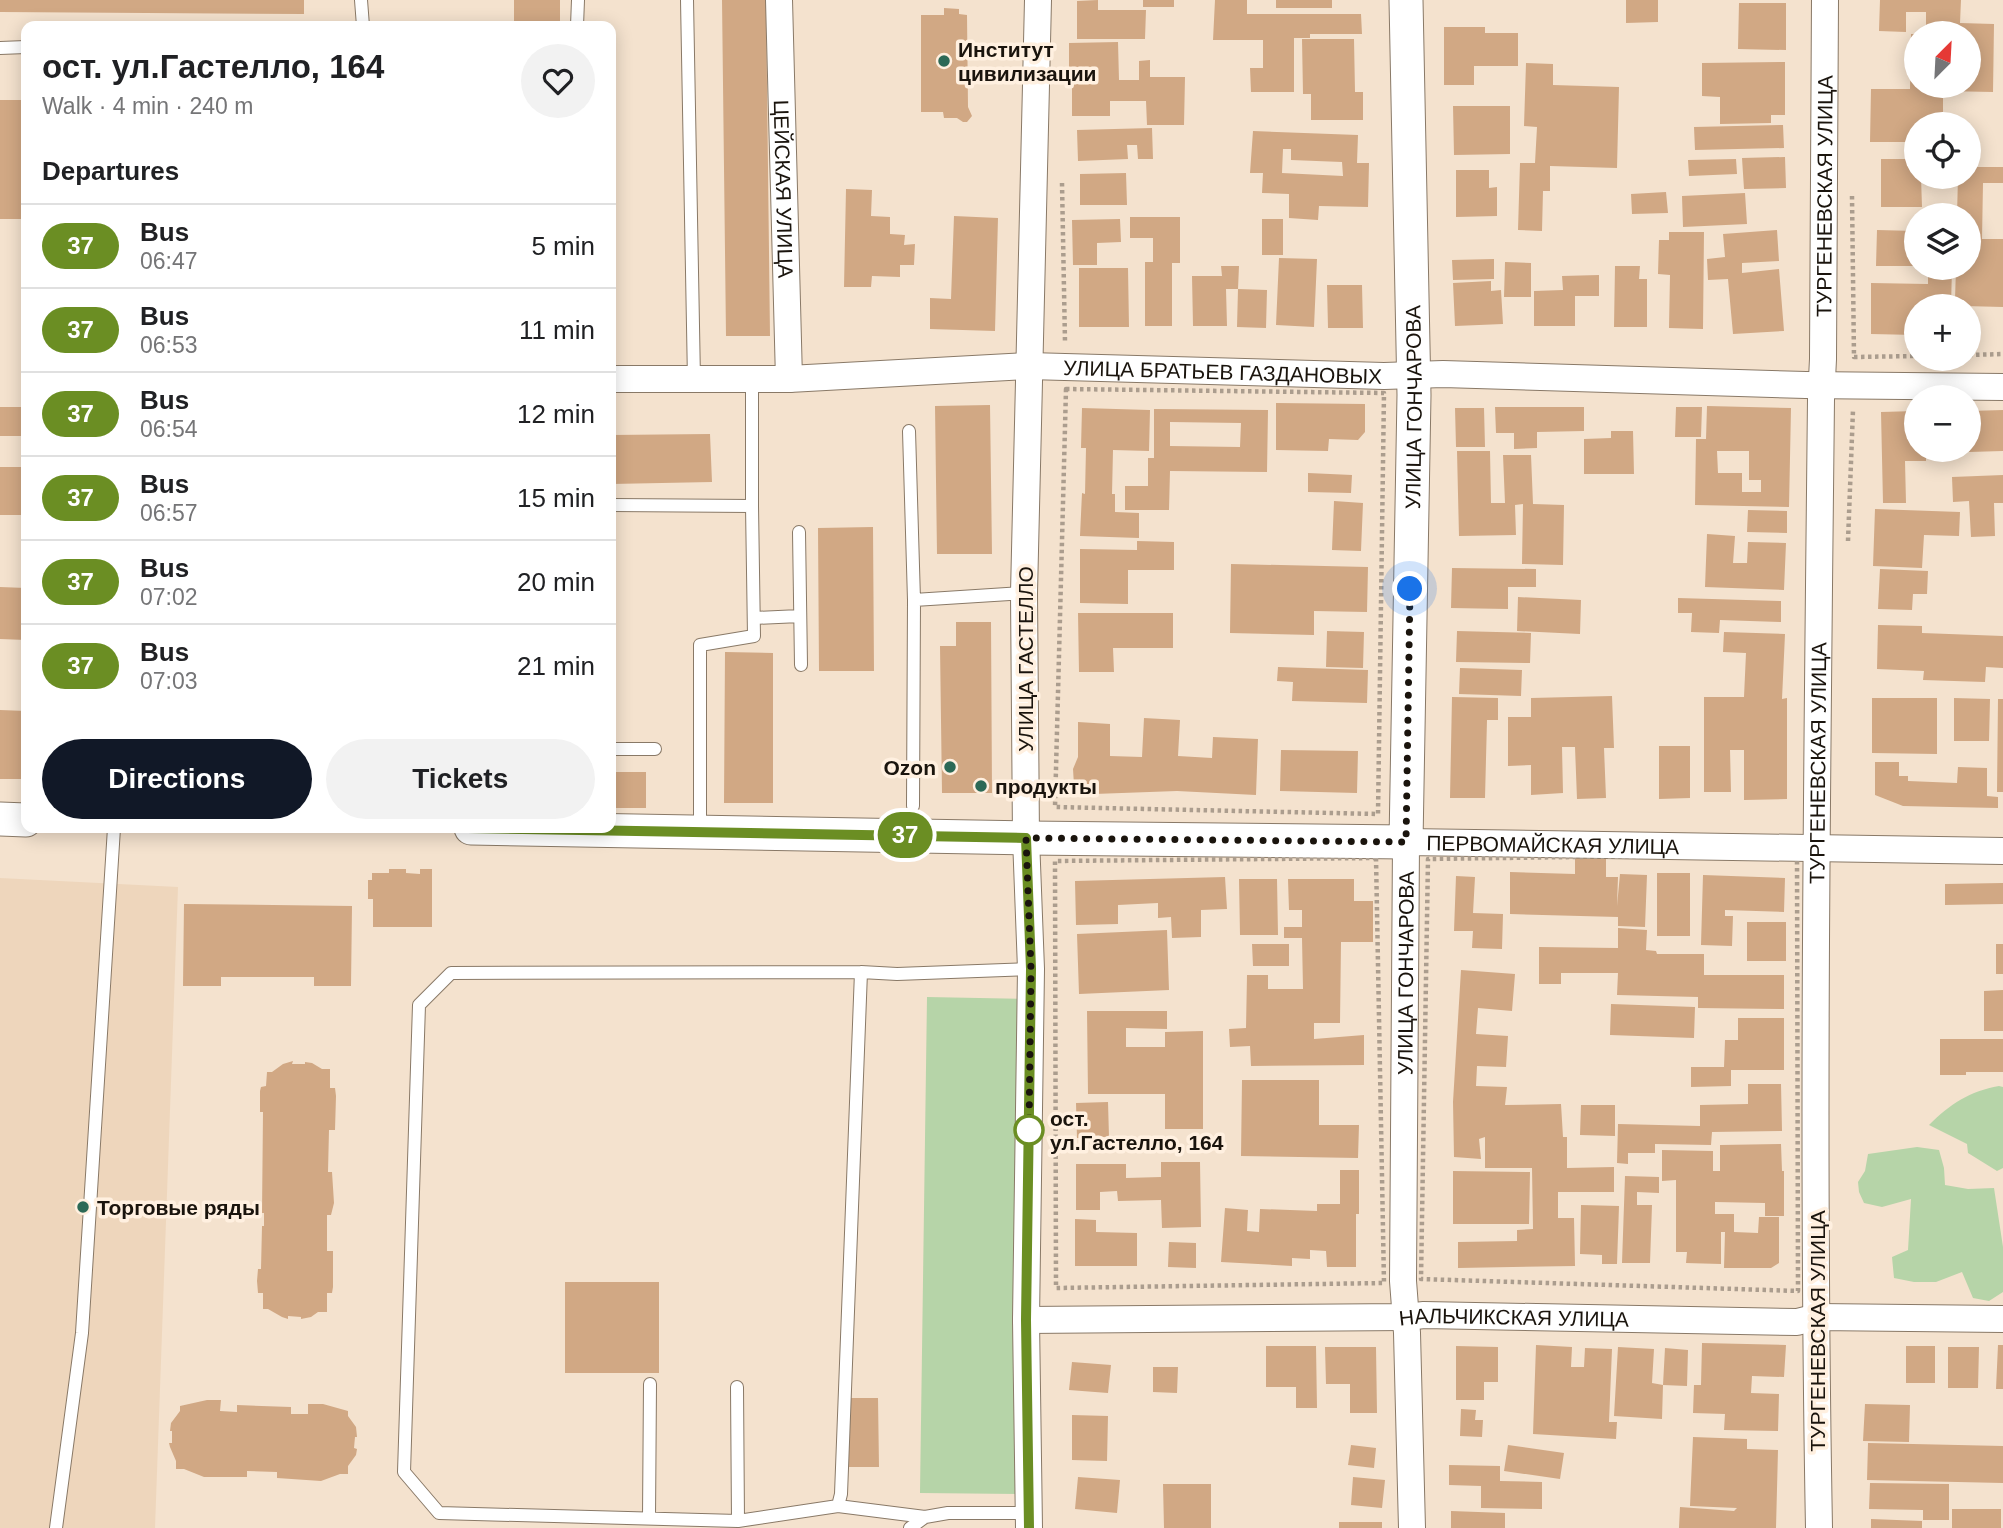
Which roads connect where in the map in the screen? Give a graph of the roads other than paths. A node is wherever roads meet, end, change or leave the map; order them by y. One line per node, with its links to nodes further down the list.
1 (361, 0): 8 (lane)
2 (578, 0): 9 (lane)
3 (687, 0): 16 (lane)
4 (779, 0): 15 (street, ЦЕЙСКАЯ УЛИЦА)
5 (1038, 0): 12 (street, УЛИЦА ГАСТЕЛЛО)
6 (1406, 0): 13 (street, УЛИЦА ГОНЧАРОВА)
7 (1825, 0): 18 (street, ТУРГЕНЕВСКАЯ УЛИЦА)
8 (363, 21)
9 (577, 21)
10 (21, 47): 11 (lane)
11 (0, 48)
12 (1029, 366): 13 (street, УЛИЦА БРАТЬЕВ ГАЗДАНОВЫХ); 15 (street, УЛИЦА БРАТЬЕВ ГАЗДАНОВЫХ); 24 (street, УЛИЦА ГАСТЕЛЛО)
13 (1413, 375): 18 (street, УЛИЦА БРАТЬЕВ ГАЗДАНОВЫХ); 39 (street, УЛИЦА ГОНЧАРОВА)
14 (616, 379): 16 (street, УЛИЦА БРАТЬЕВ ГАЗДАНОВЫХ)
15 (789, 379): 17 (street, УЛИЦА БРАТЬЕВ ГАЗДАНОВЫХ)
16 (694, 380): 17 (street, УЛИЦА БРАТЬЕВ ГАЗДАНОВЫХ)
17 (752, 380): 22 (lane)
18 (1823, 386): 19 (street, УЛИЦА БРАТЬЕВ ГАЗДАНОВЫХ); 38 (street, ТУРГЕНЕВСКАЯ УЛИЦА)
19 (2003, 387)
20 (909, 432): 25 (lane)
21 (616, 505): 22 (lane)
22 (752, 506): 27 (lane)
23 (799, 532): 26 (lane)
24 (1024, 593): 25 (lane); 37 (street, УЛИЦА ГАСТЕЛЛО)
25 (914, 600): 31 (lane)
26 (800, 617): 27 (lane); 28 (lane)
27 (754, 618): 35 (lane)
28 (801, 665)
29 (616, 749): 30 (lane)
30 (656, 750)
31 (914, 806)
32 (0, 819): 33 (street)
33 (21, 820)
34 (616, 831): 35 (street, ПЕРВОМАЙСКАЯ УЛИЦА)
35 (701, 832): 37 (street, ПЕРВОМАЙСКАЯ УЛИЦА)
36 (114, 833): 54 (lane)
37 (1026, 838): 39 (street, ПЕРВОМАЙСКАЯ УЛИЦА); 41 (street, УЛИЦА ГАСТЕЛЛО)
38 (1817, 848): 39 (street, ПЕРВОМАЙСКАЯ УЛИЦА); 40 (street, ПЕРВОМАЙСКАЯ УЛИЦА); 44 (street, ТУРГЕНЕВСКАЯ УЛИЦА)
39 (1417, 850): 43 (street, УЛИЦА ГОНЧАРОВА)
40 (2003, 851)
41 (1031, 969): 42 (lane); 46 (street, УЛИЦА ГАСТЕЛЛО)
42 (861, 972): 49 (lane); 50 (lane)
43 (1406, 1317): 44 (street, НАЛЬЧИКСКАЯ УЛИЦА); 46 (street, НАЛЬЧИКСКАЯ УЛИЦА); 56 (street, УЛИЦА ГОНЧАРОВА)
44 (1817, 1317): 45 (street, НАЛЬЧИКСКАЯ УЛИЦА); 57 (street, ТУРГЕНЕВСКАЯ УЛИЦА)
45 (2003, 1319)
46 (1026, 1320): 52 (street, УЛИЦА ГАСТЕЛЛО)
47 (650, 1384): 50 (lane)
48 (737, 1387): 53 (lane)
49 (838, 1506): 51 (lane); 53 (lane)
50 (649, 1517): 53 (lane)
51 (925, 1517): 52 (lane); 55 (lane)
52 (1029, 1520)
53 (738, 1521)
54 (56, 1528)
55 (910, 1528)
56 (1412, 1528)
57 (1819, 1528)

